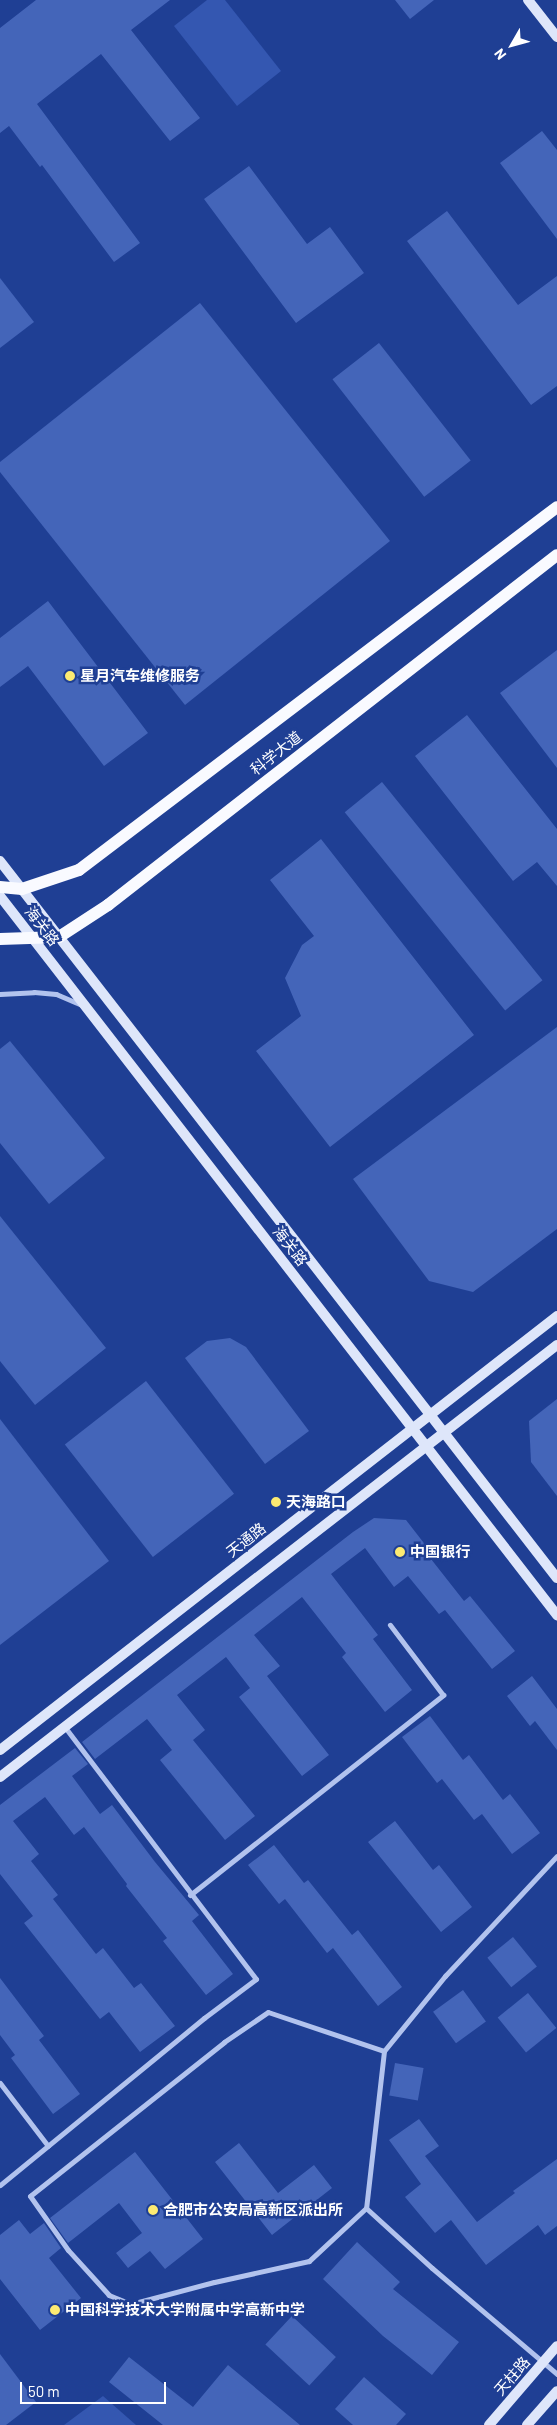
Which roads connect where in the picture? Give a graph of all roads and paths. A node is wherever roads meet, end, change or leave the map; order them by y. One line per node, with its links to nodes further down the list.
1 (528, 0): 2 (main road)
2 (557, 37)
3 (557, 507): 7 (main road, 科学大道)
4 (557, 555): 10 (main road, 科学大道)
5 (0, 861): 7 (main road, 海关路)
6 (0, 887): 7 (main road, 科学大道)
7 (22, 890): 10 (main road, 海关路)
8 (0, 896): 9 (main road, 海关路)
9 (32, 937): 10 (main road); 11 (main road); 13 (main road, 海关路)
10 (59, 937): 16 (main road, 海关路)
11 (0, 938)
12 (0, 994): 13 (street)
13 (86, 1006): 17 (main road, 海关路)
14 (557, 1316): 16 (main road, 天通路)
15 (557, 1344): 18 (main road)
16 (430, 1414): 17 (main road, 天通路); 18 (main road, 海关路)
17 (413, 1429): 19 (main road, 海关路); 24 (main road, 天通路)
18 (444, 1432): 19 (main road); 20 (main road, 海关路)
19 (426, 1446): 21 (main road, 海关路); 23 (main road)
20 (557, 1578)
21 (557, 1615)
22 (390, 1625): 27 (street)
23 (65, 1727): 25 (main road); 27 (street)
24 (0, 1750)
25 (0, 1777)
26 (557, 1856): 28 (street)
27 (190, 1895): 30 (street)
28 (384, 2051): 32 (street); 32 (street)
29 (0, 2083): 30 (street)
30 (48, 2146): 31 (street)
31 (0, 2185)
32 (366, 2208): 34 (street)
33 (557, 2346): 34 (main road, 天柱路)
34 (543, 2362): 35 (street); 37 (main road, 天柱路)
35 (557, 2374)
36 (557, 2391): 38 (main road)
37 (489, 2425)
38 (527, 2425)

